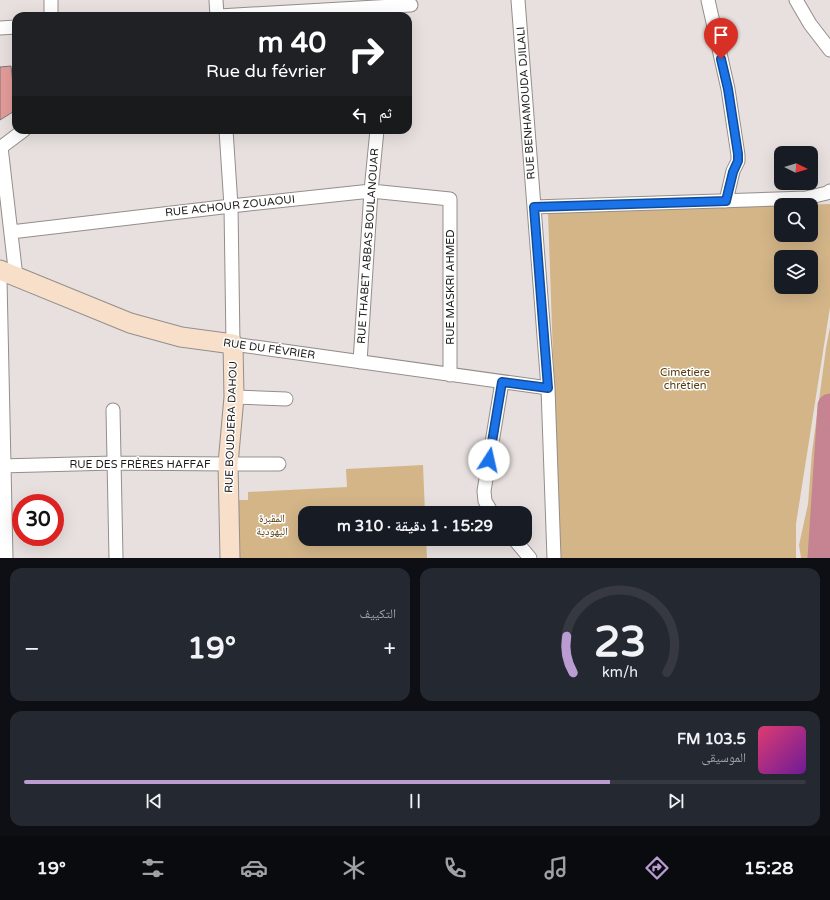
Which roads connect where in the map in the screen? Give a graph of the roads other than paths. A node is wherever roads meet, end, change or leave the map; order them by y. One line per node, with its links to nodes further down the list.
1 (51, 0): 8 (street)
2 (216, 0): 9 (street)
3 (518, 0): 23 (street, RUE BENHAMOUDA DJILALI)
4 (708, 0): 21 (street)
5 (796, 0): 13 (street)
6 (331, 5): 7 (street); 10 (street)
7 (409, 7)
8 (51, 12)
9 (218, 12)
10 (259, 12)
11 (0, 28): 12 (street)
12 (12, 28)
13 (830, 50)
14 (18, 134): 17 (street)
15 (226, 134): 22 (street)
16 (377, 134): 18 (street, RUE THABET ABBAS BOULANOUAR)
17 (0, 147): 24 (street)
18 (371, 191): 20 (street, RUE ACHOUR ZOUAOUI); 22 (street, RUE ACHOUR ZOUAOUI); 28 (street, RUE THABET ABBAS BOULANOUAR)
19 (830, 191): 21 (street)
20 (450, 199): 29 (street, RUE MASKRI AHMED)
21 (726, 201): 23 (street)
22 (231, 206): 24 (street, RUE ACHOUR ZOUAOUI); 27 (street)
23 (534, 207): 31 (street, RUE BENHAMOUDA DJILALI)
24 (11, 232): 25 (street)
25 (5, 276): 26 (street); 27 (street, RUE DU FÉVRIER)
26 (0, 336): 38 (street)
27 (233, 344): 28 (street, RUE DU FÉVRIER); 32 (street, RUE BOUDJERA DAHOU)
28 (360, 362): 29 (street, RUE DU FÉVRIER)
29 (450, 375): 30 (street, RUE DU FÉVRIER)
30 (502, 382): 31 (street, RUE DU FÉVRIER); 39 (street)
31 (548, 388): 45 (street, RUE BENHAMOUDA DJILALI)
32 (234, 397): 33 (street); 36 (street, RUE BOUDJERA DAHOU)
33 (286, 399)
34 (113, 410): 35 (street)
35 (114, 463): 36 (street, RUE DES FRÈRES HAFFAF); 38 (street, RUE DES FRÈRES HAFFAF); 42 (street)
36 (228, 464): 37 (street, RUE DES FRÈRES HAFFAF); 43 (street, RUE BOUDJERA DAHOU)
37 (279, 464)
38 (2, 466): 41 (street)
39 (488, 506)
40 (520, 546): 44 (street)
41 (6, 558)
42 (116, 558)
43 (230, 558)
44 (530, 558)
45 (554, 558)

